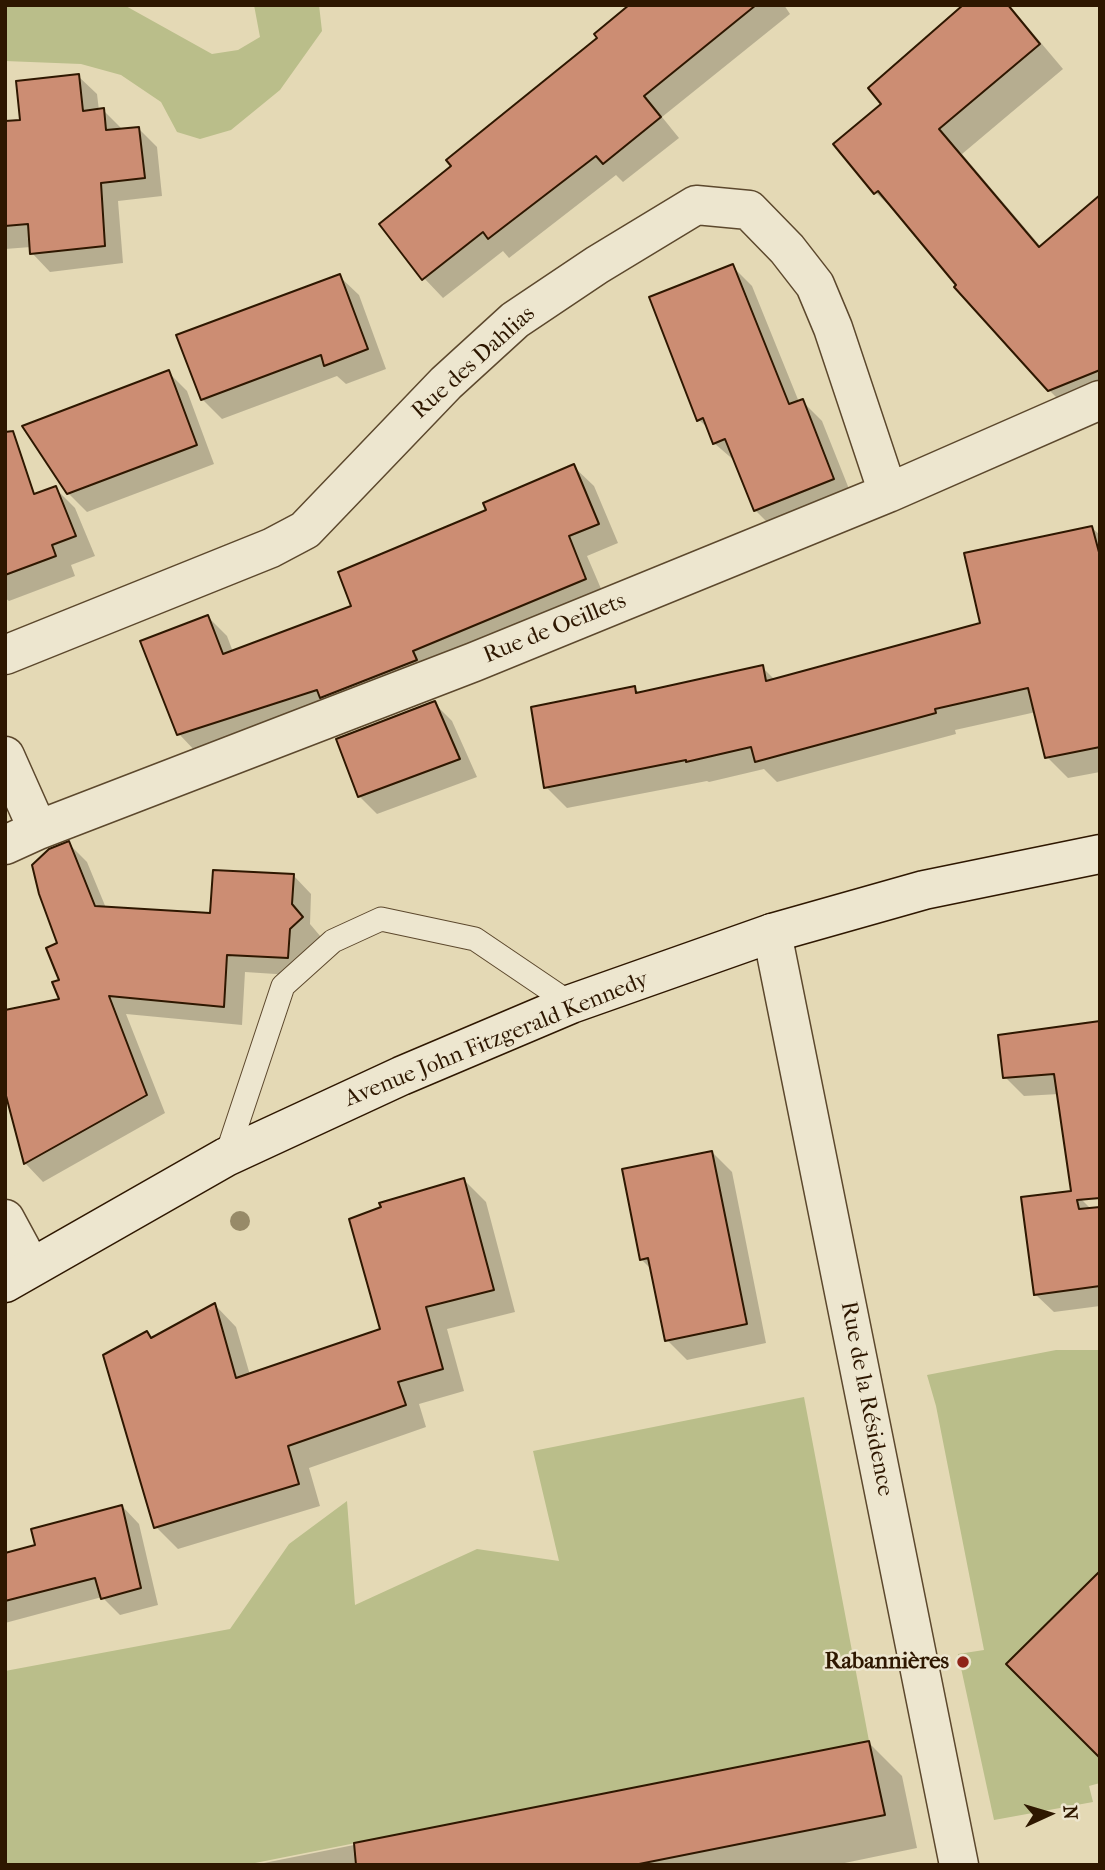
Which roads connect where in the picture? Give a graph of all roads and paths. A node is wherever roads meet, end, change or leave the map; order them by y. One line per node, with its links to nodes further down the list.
1 (1100, 400): 2 (street, Rue de Oeillets)
2 (888, 493): 3 (street, Rue des Dahlias); 5 (street, Rue de Oeillets)
3 (5, 655)
4 (5, 756): 5 (street)
5 (22, 838)
6 (1100, 854): 7 (street, Avenue John Fitzgerald Kennedy)
7 (772, 933): 8 (street, Avenue John Fitzgerald Kennedy); 12 (street, Rue de la Résidence)
8 (570, 1004): 9 (street, Avenue John Fitzgerald Kennedy); 9 (lane)
9 (226, 1157): 11 (street, Avenue John Fitzgerald Kennedy)
10 (5, 1219): 11 (street)
11 (18, 1275)
12 (959, 1865)

